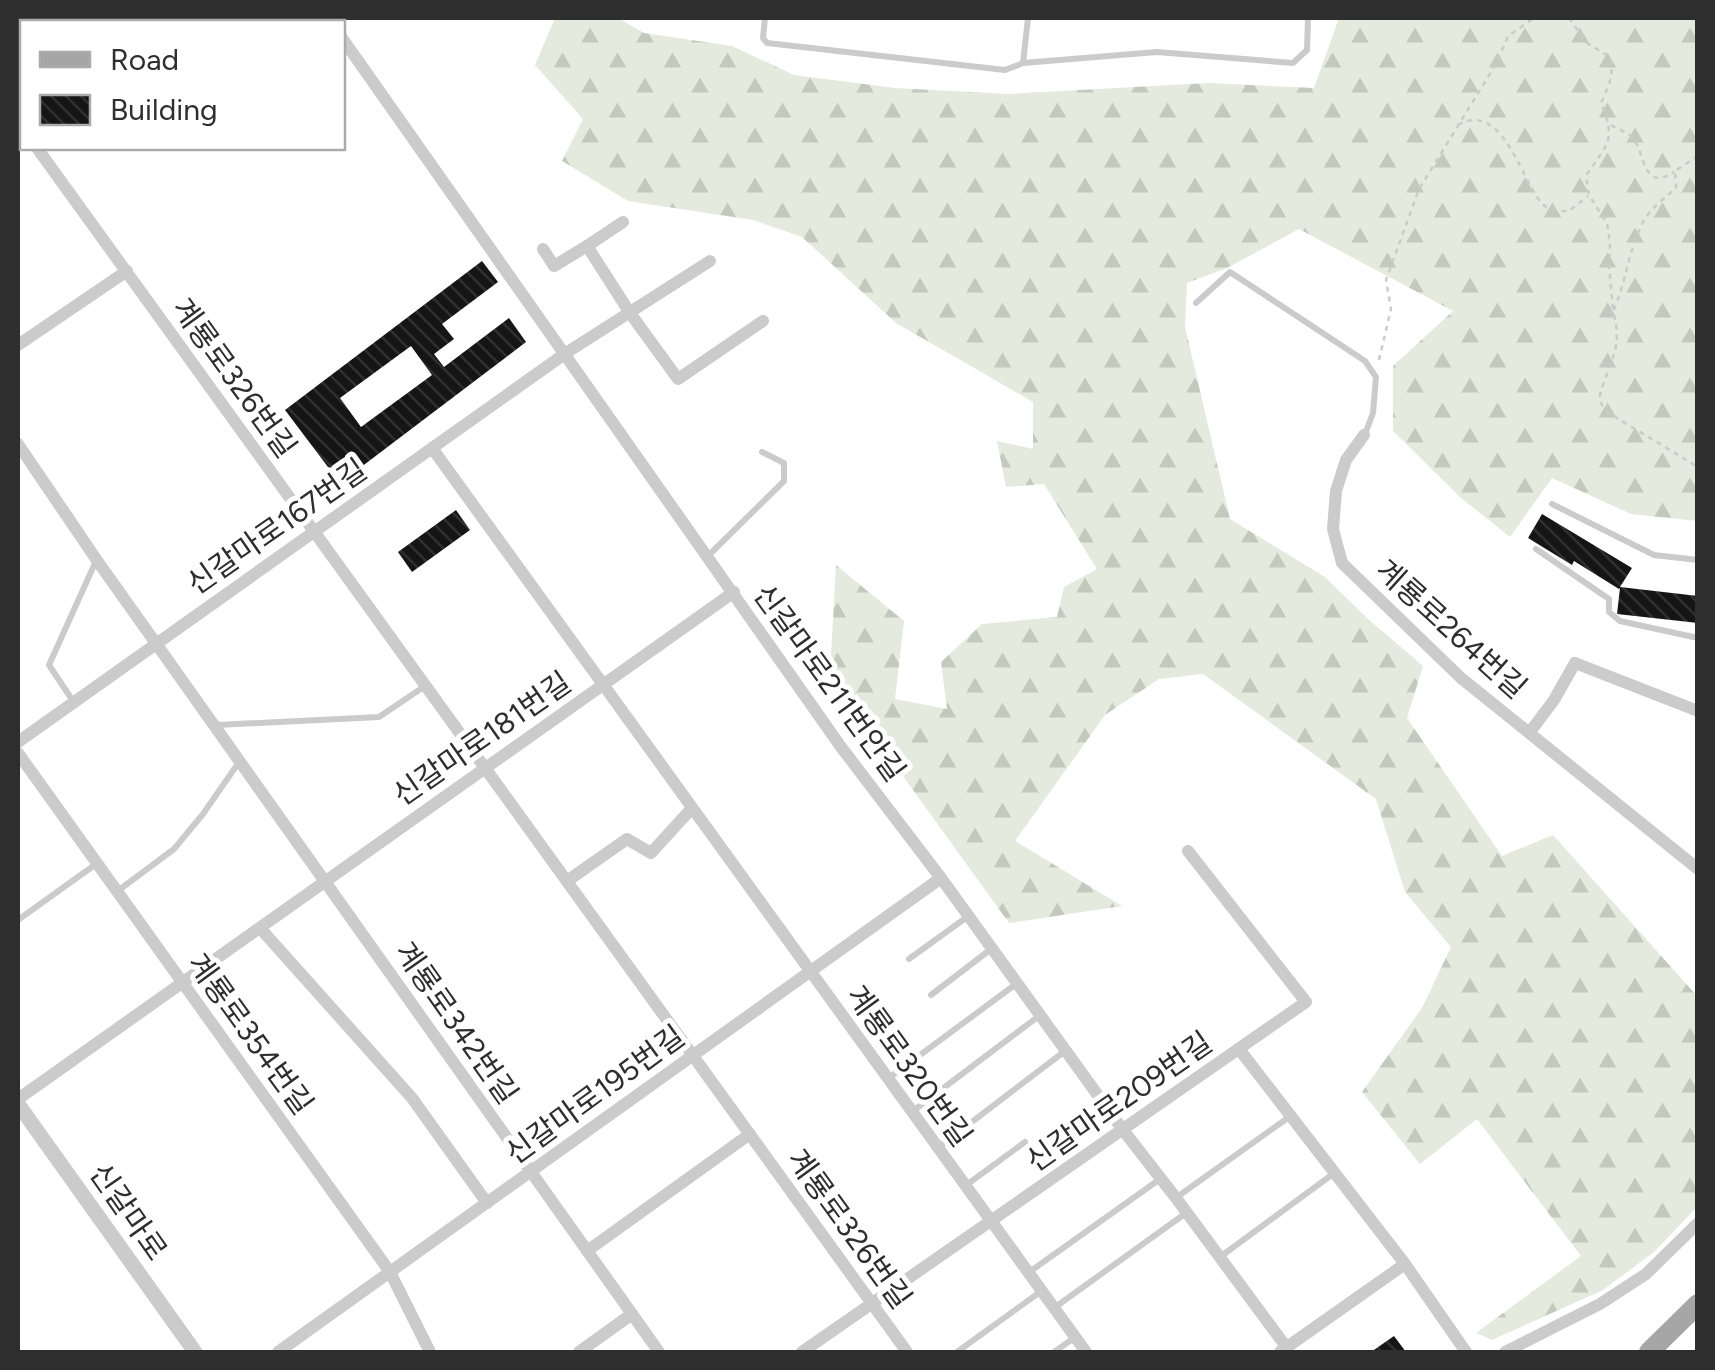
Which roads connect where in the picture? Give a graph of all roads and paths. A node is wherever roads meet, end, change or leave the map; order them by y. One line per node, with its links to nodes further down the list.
1 (765, 18): 7 (lane)
2 (1028, 18): 7 (lane)
3 (1308, 18): 7 (lane)
4 (1534, 18): 9 (path)
5 (1569, 18): 8 (path)
6 (345, 42): 24 (street, 신갈마로211번안길)
7 (1023, 62)
8 (1610, 124): 12 (path); 13 (path)
9 (1456, 126): 13 (path); 25 (path)
10 (38, 150): 18 (street, 계룡로326번길)
11 (1698, 156): 12 (path)
12 (1676, 171): 20 (path)
13 (1589, 195): 20 (path)
14 (622, 222): 15 (street)
15 (586, 246): 16 (street); 21 (street)
16 (544, 249)
17 (710, 261): 21 (street, 신갈마로167번길)
18 (126, 271): 23 (street); 32 (street, 계룡로326번길)
19 (1196, 303): 25 (lane)
20 (1613, 312): 30 (path)
21 (630, 313): 22 (street); 24 (street, 신갈마로167번길)
22 (764, 321)
23 (18, 345)
24 (566, 353): 28 (street, 신갈마로167번길); 34 (street, 신갈마로211번안길)
25 (1376, 376): 26 (lane, 계룡로264번길)
26 (1364, 435): 45 (street, 계룡로264번길)
27 (18, 444): 35 (street, 계룡로342번길)
28 (432, 448): 32 (street, 신갈마로167번길); 40 (street, 계룡로320번길)
29 (762, 452): 34 (lane)
30 (1698, 467)
31 (1552, 504): 36 (lane)
32 (314, 531): 39 (street, 신갈마로167번길); 41 (street, 계룡로326번길)
33 (1536, 549): 38 (lane)
34 (708, 556): 37 (street, 신갈마로211번안길)
35 (96, 559): 39 (street, 계룡로342번길); 42 (lane)
36 (1698, 560)
37 (734, 592): 40 (street, 신갈마로181번길); 54 (street, 신갈마로211번안길)
38 (1698, 638)
39 (156, 644): 42 (street, 신갈마로167번길); 44 (street, 계룡로342번길)
40 (602, 685): 49 (street, 신갈마로181번길); 50 (street, 계룡로320번길)
41 (426, 686): 44 (lane); 49 (street, 계룡로326번길)
42 (74, 702): 46 (street, 신갈마로167번길)
43 (1698, 711): 45 (street, 계룡로264번길)
44 (214, 725): 48 (street, 계룡로342번길)
45 (1530, 732): 53 (street, 계룡로264번길)
46 (18, 742)
47 (18, 753): 52 (street, 계룡로354번길)
48 (239, 760): 55 (street, 계룡로342번길); 57 (lane)
49 (485, 768): 55 (street, 신갈마로181번길); 56 (street, 계룡로326번길)
50 (692, 808): 56 (street); 63 (street, 계룡로320번길)
51 (1188, 850): 68 (street, 신갈마로209번길)
52 (97, 863): 57 (street, 계룡로354번길); 59 (lane)
53 (1698, 868)
54 (941, 878): 58 (street, 신갈마로211번안길); 63 (street, 신갈마로195번길)
55 (325, 881): 60 (street, 신갈마로181번길); 79 (street, 계룡로342번길)
56 (567, 881): 70 (street, 계룡로326번길)
57 (116, 891): 64 (street, 계룡로354번길)
58 (968, 916): 61 (street, 신갈마로211번안길); 62 (lane)
59 (18, 920)
60 (260, 928): 64 (street, 신갈마로181번길); 84 (street)
61 (992, 949): 65 (street, 신갈마로211번안길); 66 (lane)
62 (908, 959)
63 (810, 972): 70 (street, 신갈마로195번길); 71 (street, 계룡로320번길)
64 (182, 982): 72 (street, 신갈마로181번길); 91 (street, 계룡로354번길)
65 (1017, 983): 67 (street, 신갈마로211번안길); 71 (lane)
66 (931, 994)
67 (1040, 1015): 69 (street, 신갈마로211번안길); 73 (lane)
68 (1239, 1048): 74 (street); 75 (street, 신갈마로209번길)
69 (1066, 1051): 75 (street, 신갈마로211번안길); 78 (lane)
70 (693, 1056): 76 (street, 계룡로326번길); 79 (street, 신갈마로195번길)
71 (888, 1079): 73 (street, 계룡로320번길)
72 (18, 1102): 100 (street, 신갈마로)
73 (912, 1112): 78 (street, 계룡로320번길)
74 (1290, 1116): 80 (street); 83 (lane)
75 (1122, 1130): 81 (street, 신갈마로211번안길); 86 (street, 신갈마로209번길)
76 (750, 1134): 88 (street, 계룡로326번길); 94 (street, 계룡로326번길)
77 (1025, 1142): 82 (lane)
78 (938, 1148): 82 (street, 계룡로320번길)
79 (531, 1172): 84 (street, 신갈마로195번길); 88 (street, 계룡로342번길)
80 (1334, 1173): 89 (lane); 90 (street)
81 (1161, 1178): 83 (street, 신갈마로211번안길); 92 (lane)
82 (965, 1186): 86 (street, 계룡로320번길)
83 (1176, 1198): 85 (street, 신갈마로211번안길)
84 (487, 1203): 91 (street, 신갈마로195번길)
85 (1187, 1212): 89 (street, 신갈마로211번안길); 96 (lane)
86 (990, 1221): 92 (street, 계룡로320번길); 94 (street, 신갈마로209번길)
87 (1698, 1223): 111 (street)
88 (587, 1251): 97 (street, 계룡로342번길)
89 (1220, 1257): 99 (street, 신갈마로211번안길)
90 (1405, 1264): 99 (street); 110 (street)
91 (390, 1272): 101 (street, 신갈마로195번길); 102 (street, 계룡로354번길)
92 (1028, 1273): 93 (street, 계룡로320번길)
93 (1041, 1292): 96 (street, 계룡로320번길); 107 (lane)
94 (872, 1304): 105 (street, 신갈마로209번길); 106 (street, 계룡로326번길)
95 (1698, 1304): 112 (main road)
96 (1054, 1308): 98 (street, 계룡로320번길)
97 (632, 1314): 103 (street); 104 (street, 계룡로342번길)
98 (1075, 1338): 108 (lane); 109 (street, 계룡로320번길)
99 (1284, 1350)
100 (195, 1352)
101 (278, 1352)
102 (430, 1352)
103 (579, 1352)
104 (659, 1352)
105 (802, 1352)
106 (908, 1352)
107 (957, 1352)
108 (1054, 1352)
109 (1086, 1352)
110 (1466, 1352)
111 (1504, 1352)
112 (1650, 1352)

